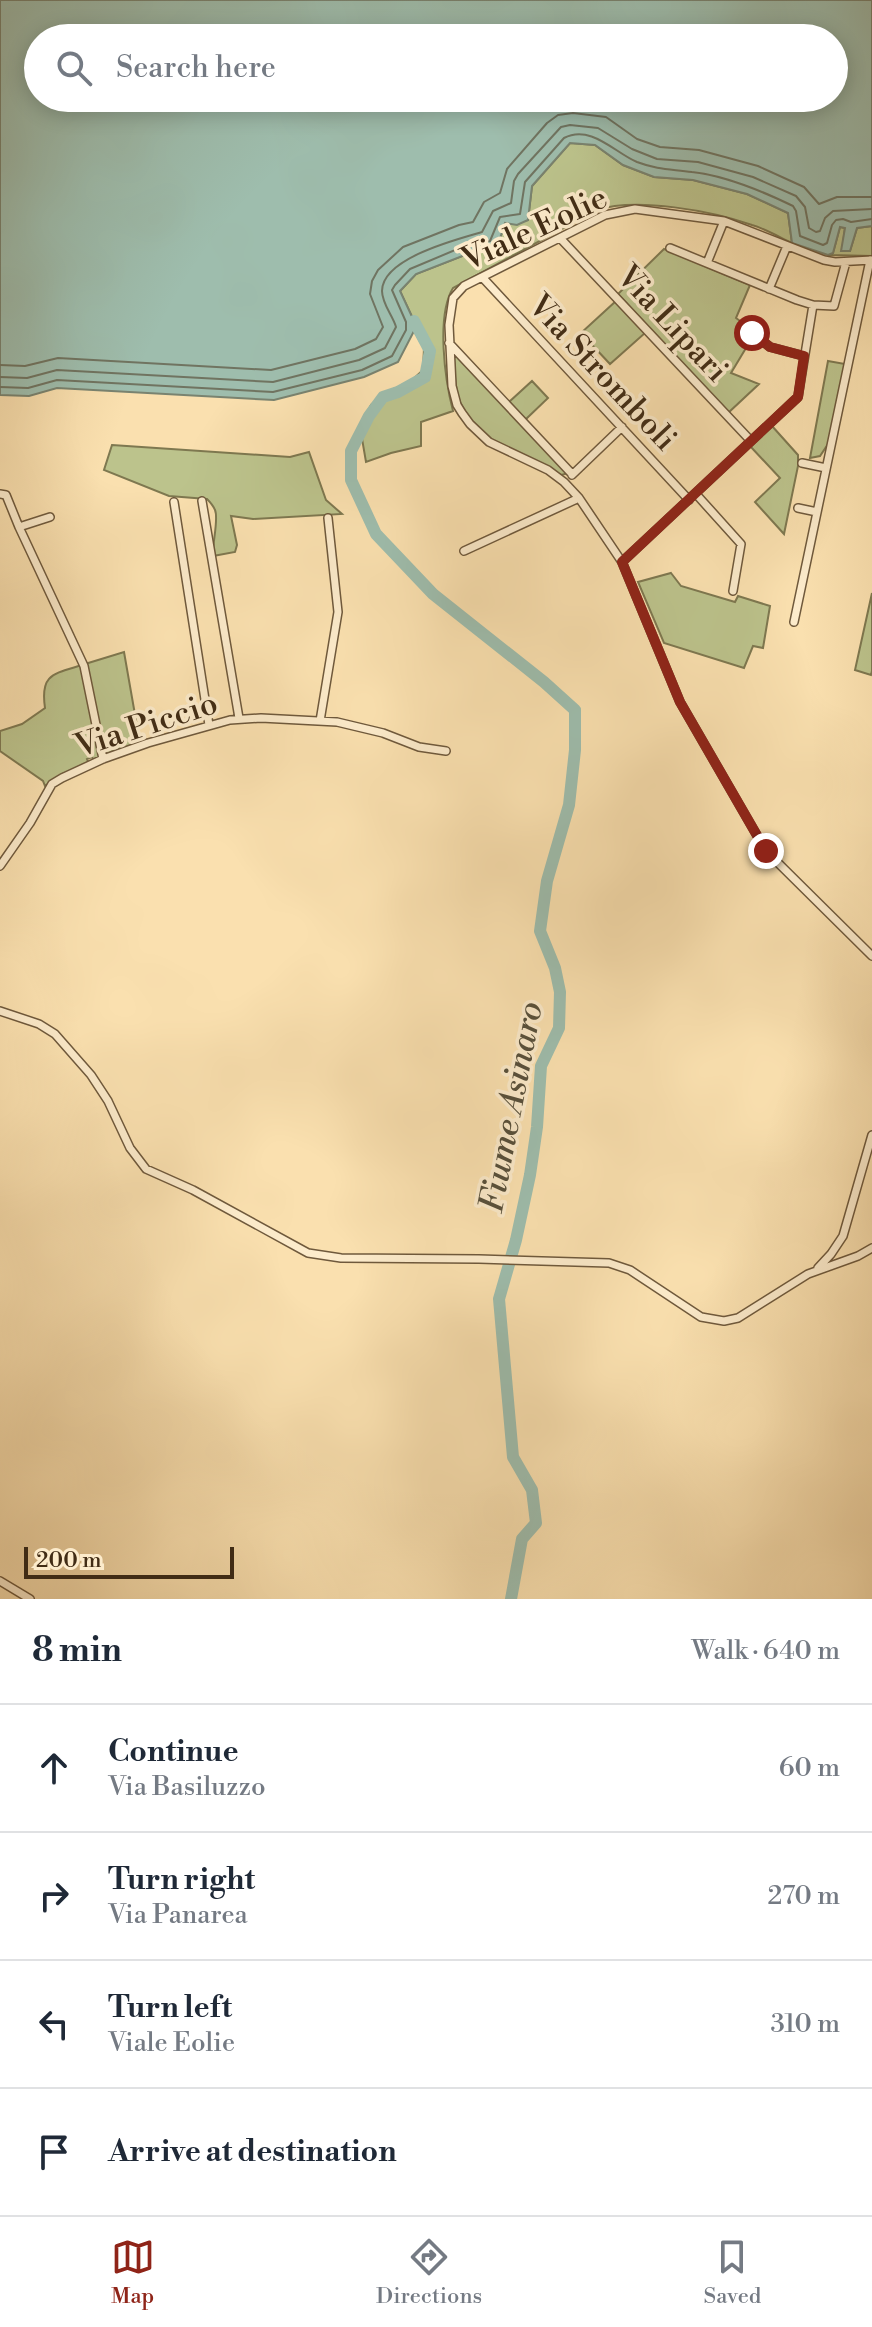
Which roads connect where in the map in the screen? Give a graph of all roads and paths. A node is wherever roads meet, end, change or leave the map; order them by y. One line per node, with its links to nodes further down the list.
1 (724, 221): 2 (street, Viale Eolie); 3 (street, Viale Eolie); 7 (street)
2 (560, 238): 8 (street, Viale Eolie); 15 (street, Via Lipari)
3 (787, 246): 6 (street, Viale Eolie); 9 (street)
4 (670, 248): 7 (street)
5 (871, 260): 6 (street, Viale Eolie); 17 (street)
6 (846, 262): 10 (street)
7 (707, 263): 9 (street)
8 (482, 277): 12 (street, Viale Eolie); 14 (street, Via Stromboli)
9 (769, 289): 10 (street)
10 (813, 305): 13 (street)
11 (752, 333): 13 (street)
12 (449, 343): 18 (street); 19 (street, Viale Eolie)
13 (804, 356): 15 (street)
14 (622, 427): 18 (street); 21 (street, Via Stromboli)
15 (751, 441): 21 (street)
16 (802, 463): 17 (street)
17 (826, 468): 26 (street)
18 (572, 474): 19 (street)
19 (564, 482): 22 (street, Viale Eolie)
20 (0, 494): 29 (street)
21 (693, 497): 31 (street); 32 (street, Via Stromboli)
22 (579, 498): 30 (street); 31 (street, Viale Eolie)
23 (202, 501): 34 (street)
24 (174, 502): 36 (street)
25 (798, 508): 26 (street)
26 (817, 512): 33 (street)
27 (50, 517): 29 (street)
28 (328, 518): 35 (street)
29 (19, 527): 38 (street)
30 (464, 551)
31 (622, 562): 41 (street, Viale Eolie)
32 (733, 591)
33 (794, 622)
34 (239, 718): 35 (street, Via Piccio); 36 (street, Via Piccio)
35 (320, 721): 37 (street, Via Piccio)
36 (209, 725): 38 (street, Via Piccio)
37 (446, 751)
38 (103, 759): 39 (street, Via Piccio)
39 (4, 852): 40 (street, Via Piccio)
40 (0, 866)
41 (872, 956)
42 (0, 1011): 45 (street)
43 (872, 1135): 45 (street)
44 (872, 1248): 45 (street)
45 (818, 1268)
46 (0, 1581): 47 (street)
47 (30, 1599)

